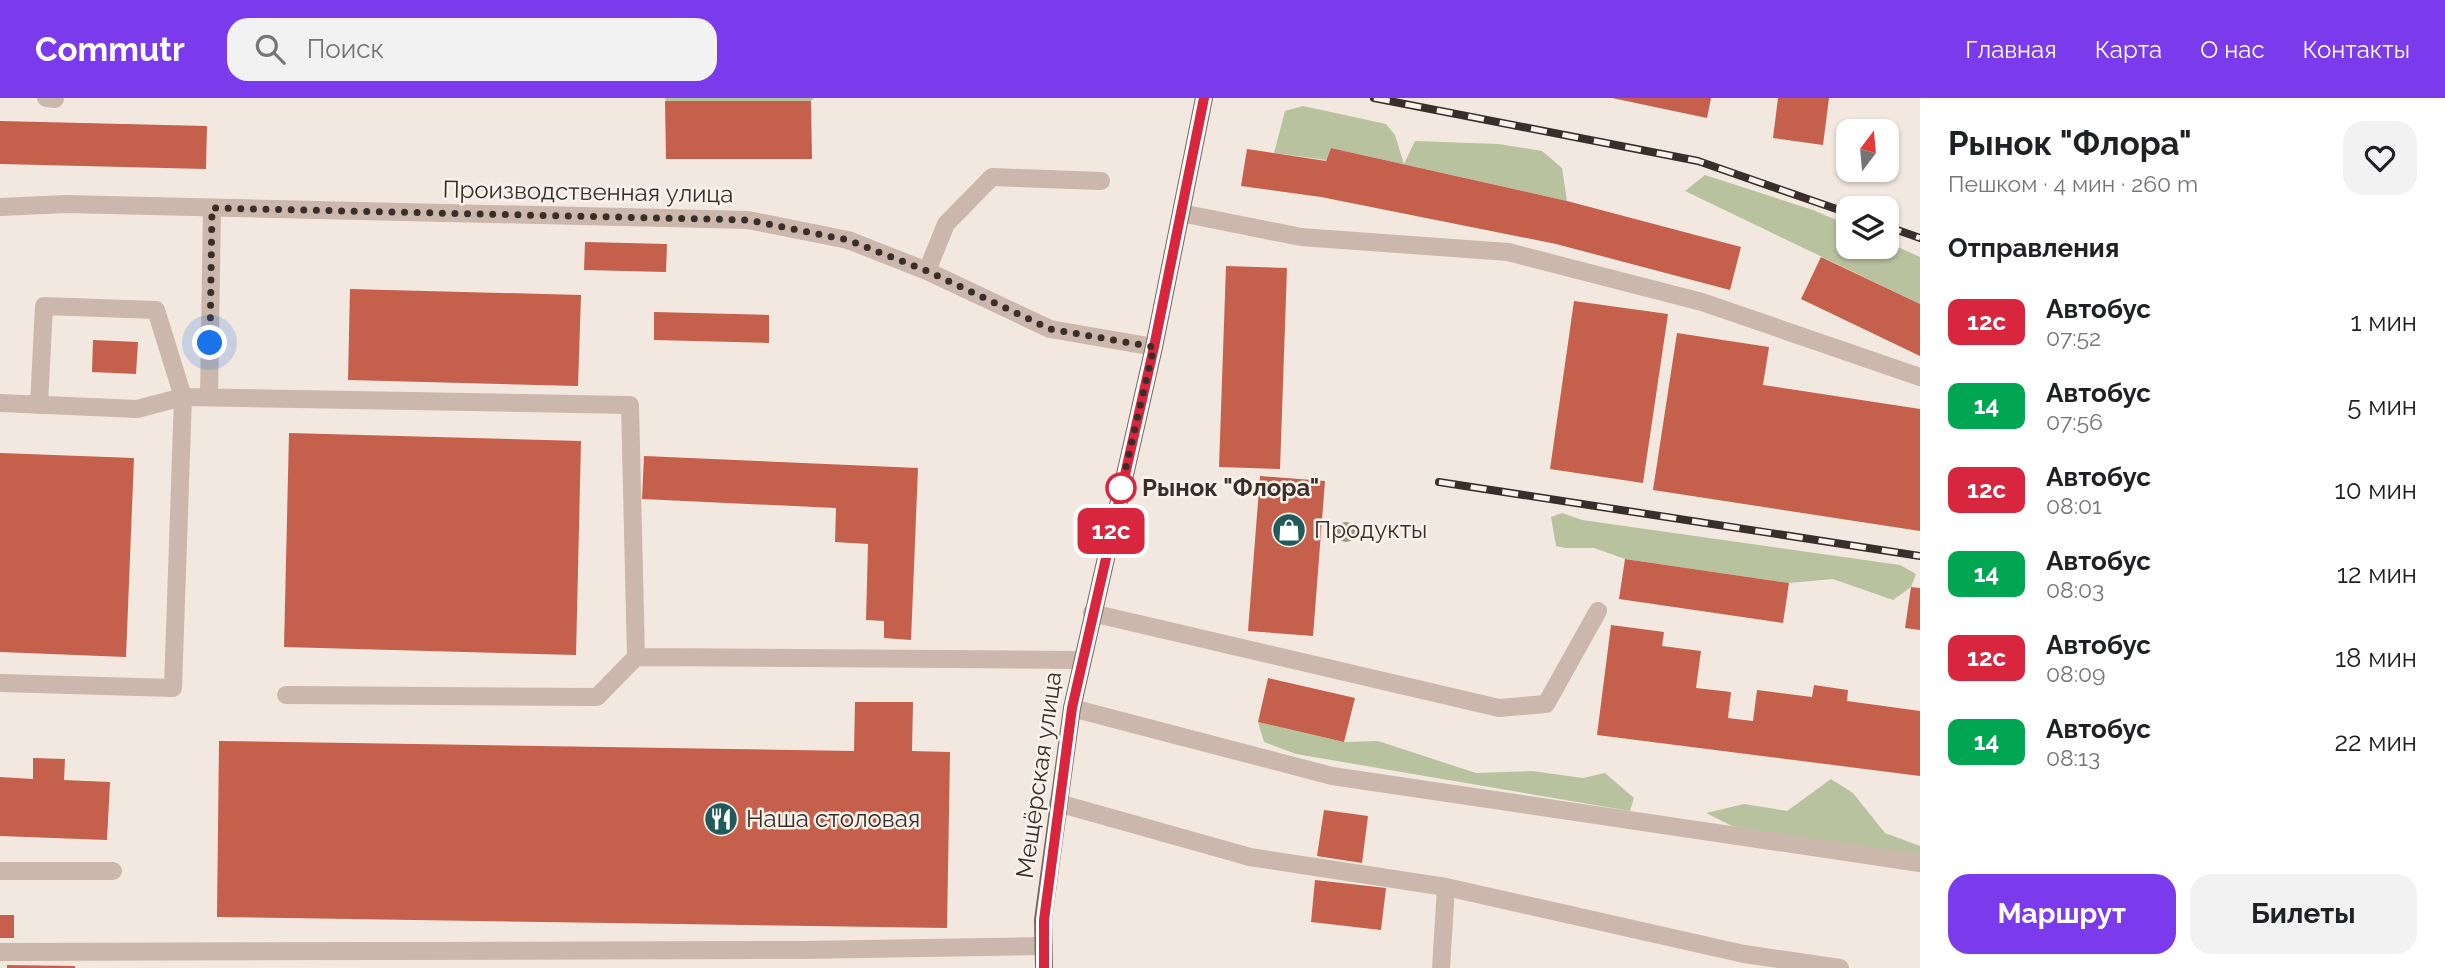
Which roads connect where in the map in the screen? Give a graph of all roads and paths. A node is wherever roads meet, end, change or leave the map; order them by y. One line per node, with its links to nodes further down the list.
1 (46, 98): 3 (street)
2 (1204, 98): 7 (main road, Мещёрская улица)
3 (55, 99)
4 (1101, 181): 8 (street)
5 (0, 207): 6 (street, Производственная улица)
6 (212, 208): 8 (street, Производственная улица); 12 (street)
7 (1181, 213): 9 (main road, Мещёрская улица); 10 (street)
8 (927, 271): 9 (street, Производственная улица)
9 (1154, 347): 16 (main road, Мещёрская улица)
10 (1920, 377)
11 (183, 397): 12 (street); 14 (street); 14 (street); 19 (street)
12 (209, 397): 17 (street)
13 (0, 403): 14 (street)
14 (38, 405)
15 (1598, 611): 16 (street)
16 (1092, 613): 18 (main road, Мещёрская улица)
17 (636, 657): 18 (street); 20 (street)
18 (1081, 660): 21 (main road, Мещёрская улица)
19 (0, 683)
20 (286, 695)
21 (1072, 708): 22 (main road, Мещёрская улица); 23 (street)
22 (1058, 803): 26 (street); 27 (main road, Мещёрская улица)
23 (1920, 863)
24 (0, 871): 25 (street)
25 (113, 872)
26 (1446, 887): 30 (street); 31 (street)
27 (1043, 946): 28 (street); 29 (main road, Мещёрская улица)
28 (0, 953)
29 (1044, 968)
30 (1441, 968)
31 (1840, 968)

